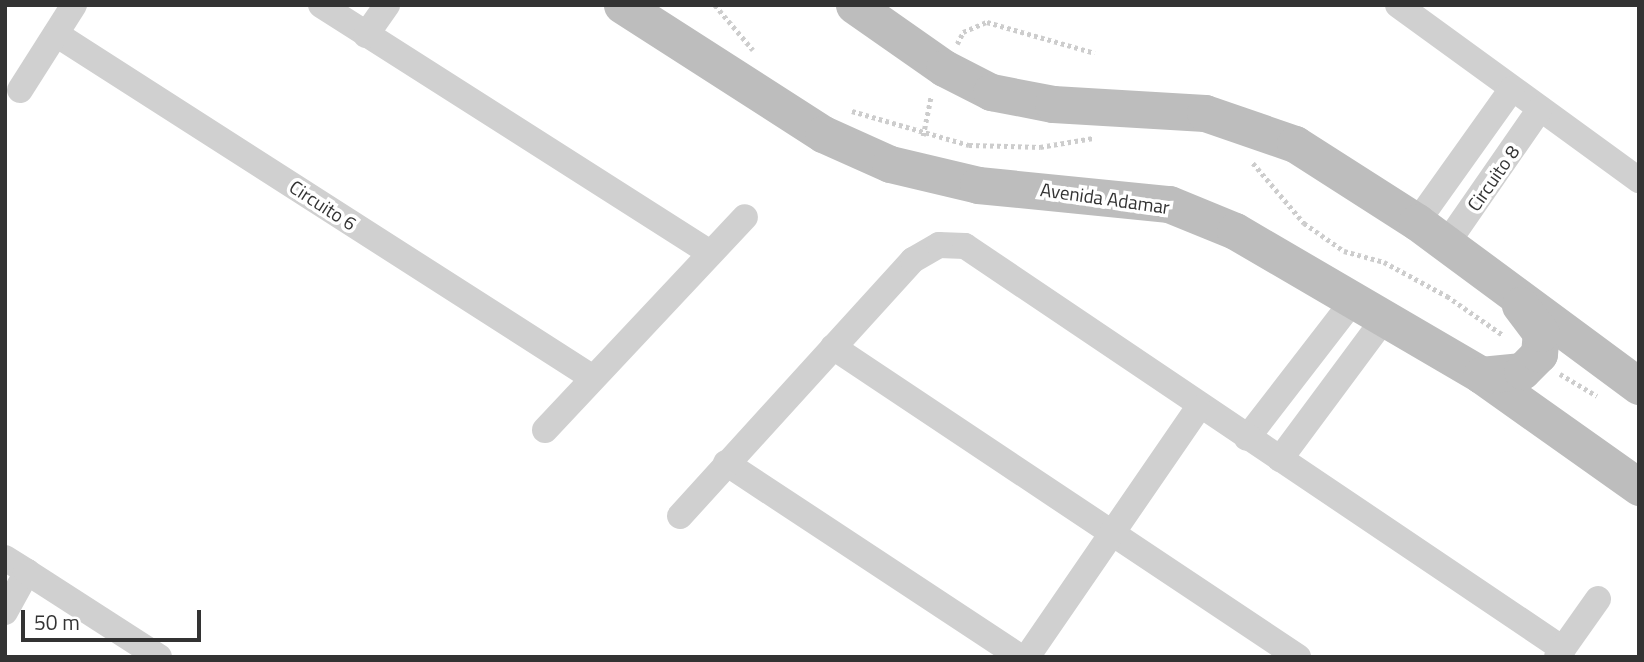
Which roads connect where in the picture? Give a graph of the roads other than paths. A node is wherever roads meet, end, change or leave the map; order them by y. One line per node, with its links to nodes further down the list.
1 (74, 5): 7 (street)
2 (387, 5): 8 (street)
3 (622, 5): 17 (street, Avenida Adamar)
4 (854, 5): 14 (street)
5 (1398, 5): 9 (street)
6 (329, 7): 8 (street)
7 (56, 34): 10 (street); 22 (street, Circuito 6)
8 (366, 35): 16 (street)
9 (1512, 89): 11 (street); 14 (street, Circuito 8)
10 (20, 90)
11 (1540, 109): 12 (street); 15 (street, Circuito 8)
12 (1639, 180)
13 (745, 217): 16 (street)
14 (1417, 222): 15 (street)
15 (1445, 246): 18 (street)
16 (709, 252): 22 (street)
17 (1356, 296): 19 (street, Avenida Adamar); 26 (street)
18 (1514, 298): 21 (street); 23 (street)
19 (1387, 315): 21 (street, Avenida Adamar); 27 (street)
20 (833, 347): 24 (street); 28 (street); 31 (street)
21 (1481, 375): 29 (street, Avenida Adamar)
22 (590, 376): 25 (street)
23 (1639, 386)
24 (1198, 408): 26 (street); 31 (street)
25 (545, 430)
26 (1247, 438): 27 (street)
27 (1280, 459): 35 (street)
28 (726, 463): 30 (street); 37 (street)
29 (1639, 487)
30 (680, 516)
31 (1112, 531): 38 (street); 39 (street)
32 (16, 565): 34 (street); 36 (street)
33 (1598, 599): 35 (street)
34 (5, 612)
35 (1560, 653)
36 (159, 657)
37 (1020, 657)
38 (1027, 657)
39 (1298, 657)

